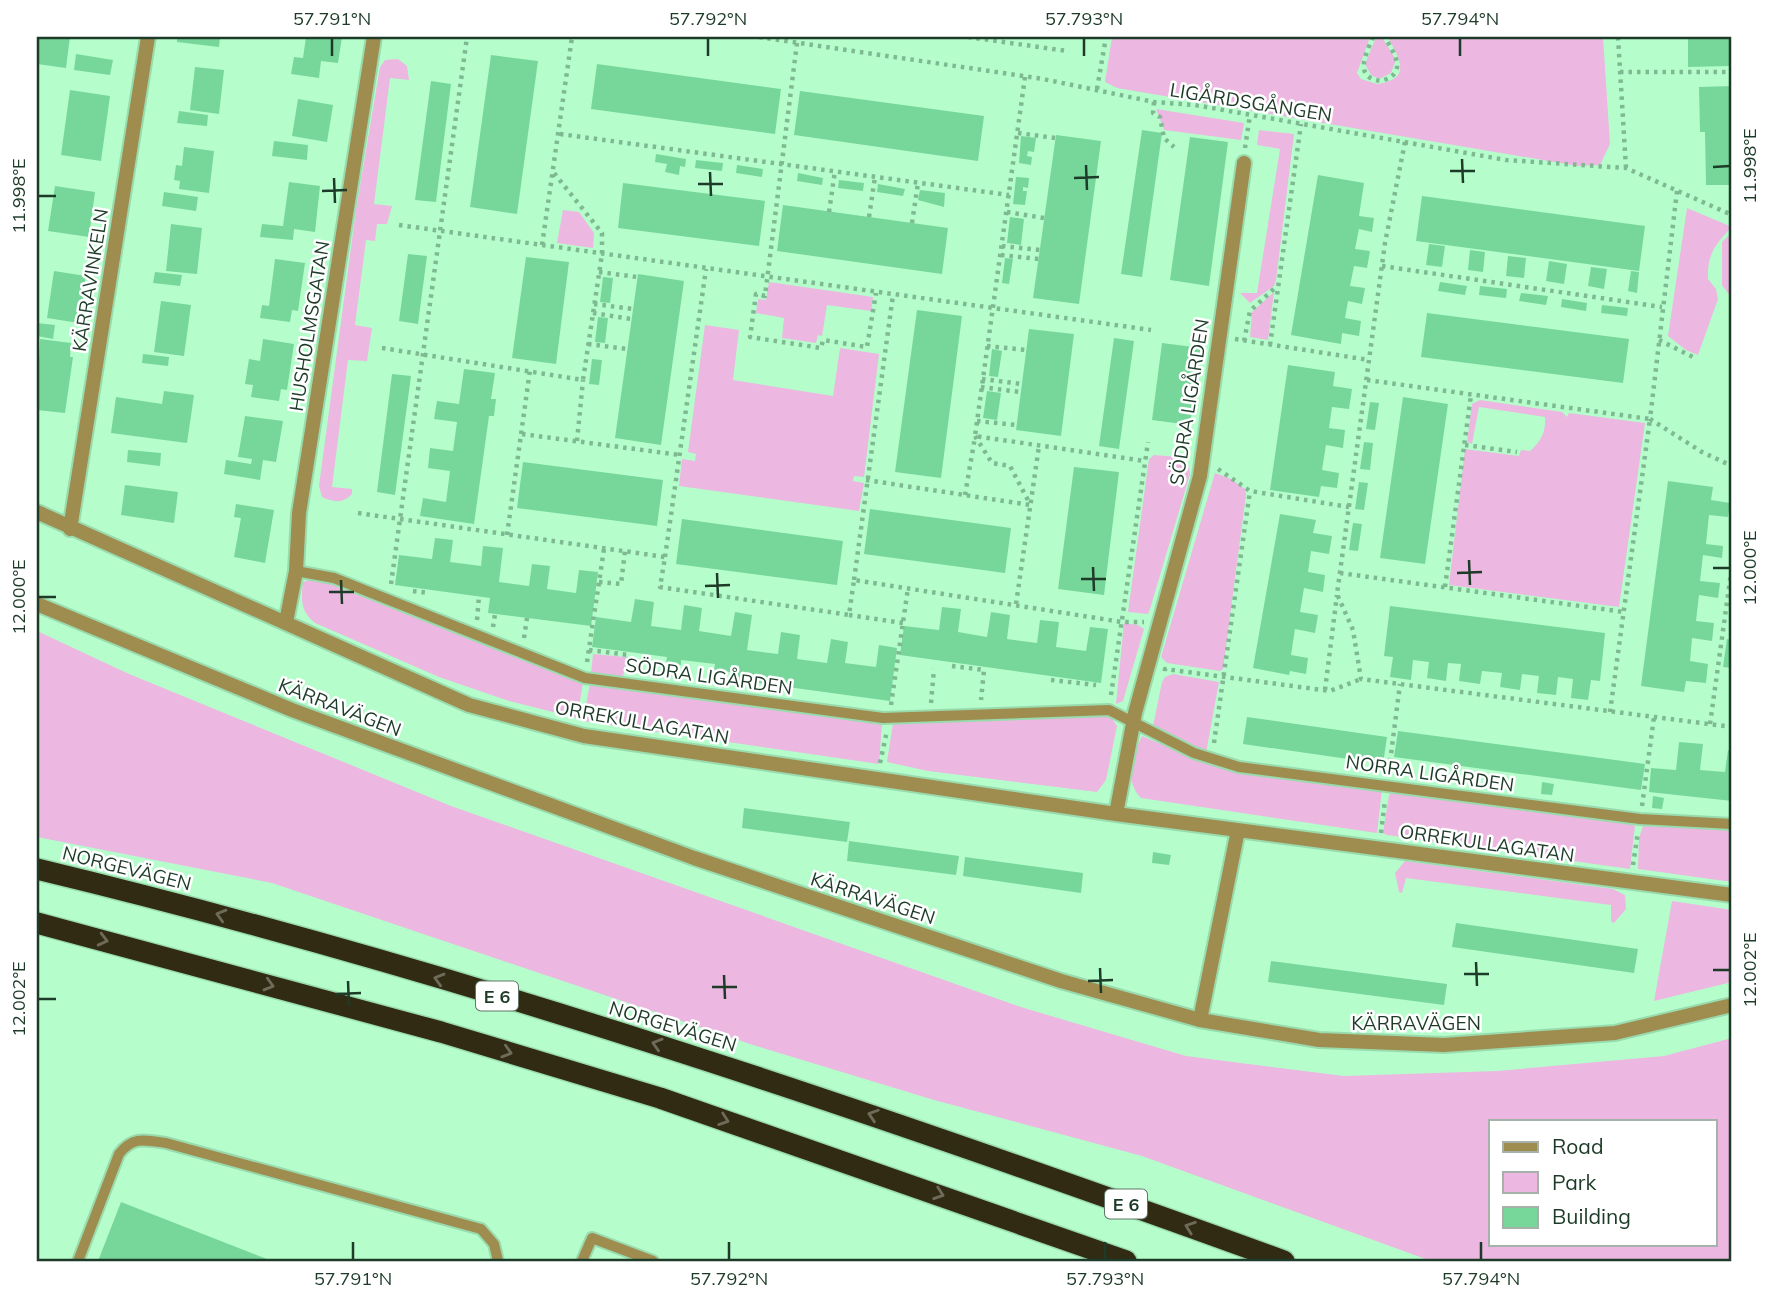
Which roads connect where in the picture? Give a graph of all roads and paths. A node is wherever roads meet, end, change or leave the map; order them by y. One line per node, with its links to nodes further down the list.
1 (148, 37): 107 (street, KÄRRAVINKELN)
2 (374, 37): 113 (street, HUSHOLMSGATAN)
3 (467, 37): 43 (path)
4 (572, 37): 23 (path)
5 (759, 37): 12 (path, LIGÅRDSGÅNGEN)
6 (825, 37): 13 (path)
7 (968, 37): 14 (path)
8 (1106, 37): 18 (path)
9 (1373, 37): 10 (path)
10 (1385, 37)
11 (1618, 37): 15 (path)
12 (797, 43): 13 (path, LIGÅRDSGÅNGEN); 28 (path)
13 (822, 45): 17 (path, LIGÅRDSGÅNGEN)
14 (1067, 51)
15 (1620, 72): 16 (path); 29 (path)
16 (1732, 72)
17 (1025, 77): 18 (path, LIGÅRDSGÅNGEN); 22 (path)
18 (1097, 89): 19 (path, LIGÅRDSGÅNGEN)
19 (1154, 102): 20 (path, LIGÅRDSGÅNGEN); 26 (path)
20 (1250, 115): 21 (path, LIGÅRDSGÅNGEN); 27 (path)
21 (1301, 124): 25 (path, LIGÅRDSGÅNGEN); 55 (path)
22 (1018, 133): 24 (path); 35 (path)
23 (560, 134): 28 (path); 31 (path)
24 (1055, 138)
25 (1405, 142): 29 (path, LIGÅRDSGÅNGEN); 50 (path)
26 (1174, 147)
27 (1244, 163): 65 (street, SÖDRA LIGÅRDEN)
28 (782, 164): 30 (path); 54 (path)
29 (1626, 168): 34 (path, LIGÅRDSGÅNGEN)
30 (835, 171): 32 (path); 36 (path)
31 (554, 173): 44 (path); 47 (path)
32 (875, 177): 33 (path); 39 (path)
33 (918, 183): 35 (path); 41 (path)
34 (1677, 191): 38 (path, LIGÅRDSGÅNGEN); 59 (path)
35 (1009, 195): 37 (path)
36 (829, 212)
37 (1007, 212): 40 (path); 45 (path)
38 (1732, 215)
39 (869, 217)
40 (1044, 218)
41 (912, 223)
42 (400, 225): 43 (path)
43 (441, 231): 44 (path); 74 (path)
44 (542, 245): 47 (path)
45 (1002, 246): 46 (path); 48 (path)
46 (1040, 250)
47 (602, 254): 51 (path); 52 (path)
48 (1001, 254): 49 (path); 61 (path)
49 (1039, 260)
50 (1382, 266): 59 (path); 76 (path)
51 (706, 269): 54 (path); 95 (path)
52 (599, 272): 53 (path); 58 (path)
53 (637, 277)
54 (767, 277): 56 (path); 56 (path)
55 (1278, 285): 67 (path); 69 (path)
56 (876, 293): 57 (path)
57 (893, 295): 61 (path); 99 (path)
58 (594, 304): 60 (path); 62 (path)
59 (1662, 307): 66 (path)
60 (633, 309)
61 (992, 309): 64 (path); 70 (path)
62 (593, 313): 63 (path); 68 (path)
63 (631, 319)
64 (1151, 330)
65 (1219, 337): 67 (path); 96 (street, SÖDRA LIGÅRDEN)
66 (1659, 340): 75 (path); 85 (path)
67 (1244, 341): 69 (path)
68 (588, 344): 72 (path); 79 (path)
69 (1270, 345): 76 (path)
70 (987, 346): 73 (path); 78 (path)
71 (382, 348): 74 (path)
72 (627, 349)
73 (1026, 351)
74 (424, 354): 77 (path); 106 (path)
75 (1697, 359)
76 (1369, 360): 80 (path)
77 (530, 370): 79 (path); 88 (path)
78 (982, 379): 81 (path); 82 (path)
79 (583, 380): 90 (path)
80 (1367, 380): 84 (path); 103 (path)
81 (1022, 384)
82 (981, 387): 83 (path); 86 (path)
83 (1020, 392)
84 (1471, 395): 85 (path); 92 (path)
85 (1650, 419): 98 (path); 123 (path)
86 (977, 421): 87 (path); 89 (path)
87 (1016, 425)
88 (522, 434): 90 (path); 108 (path)
89 (975, 436): 93 (path); 101 (path); 102 (path)
90 (577, 441): 95 (path)
91 (1147, 442): 97 (path)
92 (1465, 445): 94 (path); 117 (path)
93 (1039, 446): 97 (path); 102 (path)
94 (1517, 452)
95 (680, 455): 111 (path)
96 (1202, 458): 100 (path); 147 (street, SÖDRA LIGÅRDEN)
97 (1145, 461): 127 (path)
98 (1732, 466)
99 (866, 480): 101 (path); 115 (path)
100 (1250, 491): 103 (path); 133 (path)
101 (965, 495): 102 (path)
102 (1030, 505): 122 (path)
103 (1349, 507): 114 (path)
104 (37, 512): 107 (street, ORREKULLAGATAN)
105 (358, 513): 106 (path)
106 (401, 519): 108 (path); 120 (path)
107 (70, 529): 125 (street, ORREKULLAGATAN)
108 (507, 535): 109 (path)
109 (604, 549): 110 (path); 116 (path)
110 (625, 551): 111 (path); 116 (path)
111 (665, 557): 124 (path)
112 (1732, 566): 148 (path)
113 (296, 571): 120 (lane, SÖDRA LIGÅRDEN); 125 (street, HUSHOLMSGATAN)
114 (1340, 573): 117 (path); 119 (path)
115 (854, 580): 118 (path); 124 (path)
116 (599, 582): 129 (path)
117 (1445, 587): 123 (path)
118 (908, 588): 122 (path); 126 (path)
119 (1337, 594): 135 (path); 140 (path)
120 (389, 601): 134 (lane, SÖDRA LIGÅRDEN)
121 (37, 604): 163 (street, KÄRRAVÄGEN)
122 (1016, 604): 127 (path)
123 (1624, 612): 142 (path)
124 (849, 615): 126 (path)
125 (286, 622): 151 (street, ORREKULLAGATAN)
126 (903, 622): 146 (path)
127 (1122, 622): 128 (path); 141 (path)
128 (1151, 623)
129 (589, 650): 134 (path); 137 (path)
130 (953, 666): 143 (path)
131 (1165, 668): 133 (path)
132 (934, 669): 144 (path)
133 (1224, 677): 140 (path); 150 (path)
134 (584, 678): 137 (lane, SÖDRA LIGÅRDEN)
135 (1361, 679): 138 (path); 140 (path)
136 (1051, 680): 139 (path)
137 (626, 684): 146 (lane, SÖDRA LIGÅRDEN)
138 (1400, 684): 142 (path); 152 (path)
139 (1096, 685)
140 (1325, 690)
141 (1109, 710): 143 (lane, SÖDRA LIGÅRDEN); 147 (lane)
142 (1610, 712): 145 (path)
143 (979, 715): 144 (lane, SÖDRA LIGÅRDEN)
144 (930, 717): 146 (lane, SÖDRA LIGÅRDEN)
145 (1654, 717): 148 (path); 154 (path)
146 (889, 718): 151 (path)
147 (1132, 724): 150 (lane, NORRA LIGÅRDEN); 153 (street, SÖDRA LIGÅRDEN)
148 (1710, 724): 149 (path)
149 (1732, 727)
150 (1212, 758): 152 (lane, NORRA LIGÅRDEN)
151 (876, 777): 153 (street, ORREKULLAGATAN)
152 (1387, 784): 154 (lane, NORRA LIGÅRDEN); 157 (path)
153 (1116, 814): 156 (street, ORREKULLAGATAN)
154 (1640, 819): 155 (lane, NORRA LIGÅRDEN); 159 (path)
155 (1732, 824)
156 (1238, 830): 157 (street, ORREKULLAGATAN); 163 (street)
157 (1378, 848): 159 (street, ORREKULLAGATAN)
158 (37, 869): 169 (highway, NORGEVÄGEN / E 6, one-way to 158)
159 (1632, 882): 160 (street, ORREKULLAGATAN)
160 (1732, 895)
161 (37, 923): 168 (highway, one-way to 168)
162 (1732, 1005): 163 (street, KÄRRAVÄGEN)
163 (1200, 1020)
164 (78, 1261): 165 (lane)
165 (498, 1261)
166 (582, 1261): 167 (lane)
167 (653, 1261)
168 (1126, 1261)
169 (1284, 1261)

